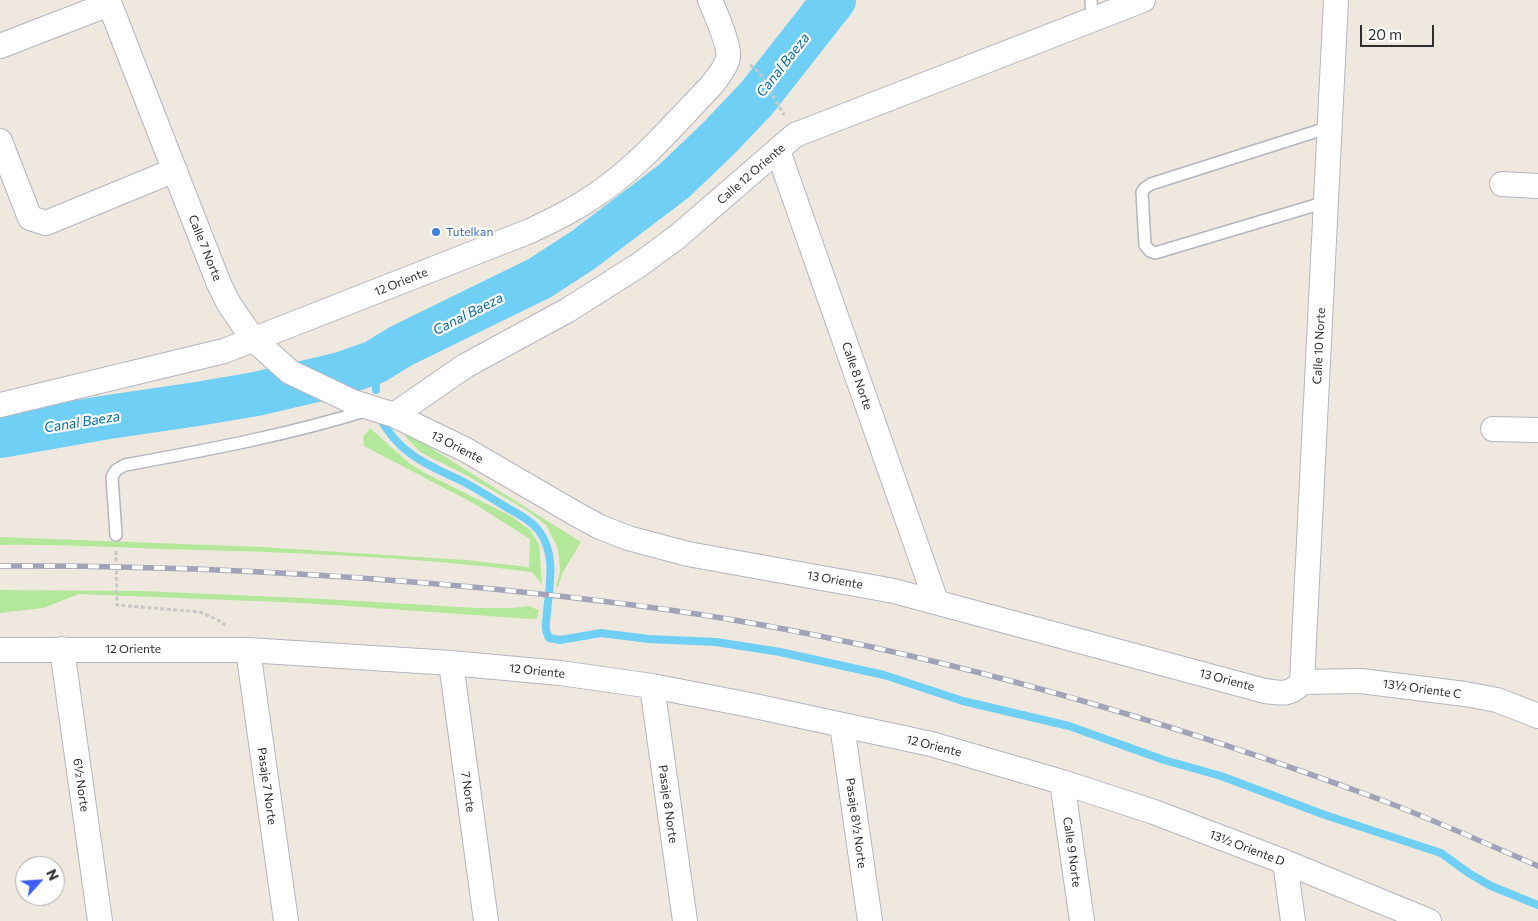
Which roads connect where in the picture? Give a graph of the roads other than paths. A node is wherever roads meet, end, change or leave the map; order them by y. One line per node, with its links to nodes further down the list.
1 (710, 0): 14 (street, 12 Oriente)
2 (1143, 0): 5 (street, Calle 12 Oriente)
3 (1336, 0): 7 (street, Calle 10 Norte)
4 (108, 2): 6 (street); 10 (street, Calle 7 Norte)
5 (1092, 10): 9 (street, Calle 12 Oriente)
6 (0, 46)
7 (1330, 127): 13 (street, Calle 10 Norte); 13 (lane)
8 (0, 141): 10 (street)
9 (778, 151): 17 (street, Calle 12 Oriente); 21 (street, Calle 8 Norte)
10 (175, 170): 14 (street, Calle 7 Norte)
11 (1502, 184): 12 (street)
12 (1538, 186)
13 (1326, 202): 27 (street, Calle 10 Norte)
14 (253, 339): 15 (street, 12 Oriente); 16 (street, Calle 7 Norte)
15 (0, 404)
16 (362, 405): 17 (street, Calle 7 Norte); 20 (lane)
17 (394, 415): 21 (street, 13 Oriente)
18 (1493, 429): 19 (street)
19 (1538, 430)
20 (116, 535)
21 (936, 601): 27 (street, 13 Oriente)
22 (62, 649): 23 (street, 12 Oriente); 24 (street, 12 Oriente); 32 (street, 6½ Norte)
23 (0, 650)
24 (248, 650): 25 (street, 12 Oriente); 33 (street, Pasaje 7 Norte)
25 (451, 662): 26 (street, 12 Oriente); 34 (street, 7 Norte)
26 (652, 686): 29 (street, 12 Oriente); 35 (street, Pasaje 8 Norte)
27 (1298, 686): 28 (street, 13½ Oriente C)
28 (1538, 716)
29 (842, 725): 30 (street, 12 Oriente); 36 (street, Pasaje 8½ Norte)
30 (1062, 782): 31 (street, 13½ Oriente D); 37 (street, Calle 9 Norte)
31 (1285, 862): 38 (street); 39 (street, 13½ Oriente D)
32 (100, 921)
33 (286, 921)
34 (486, 921)
35 (685, 921)
36 (870, 921)
37 (1082, 921)
38 (1293, 921)
39 (1429, 921)

